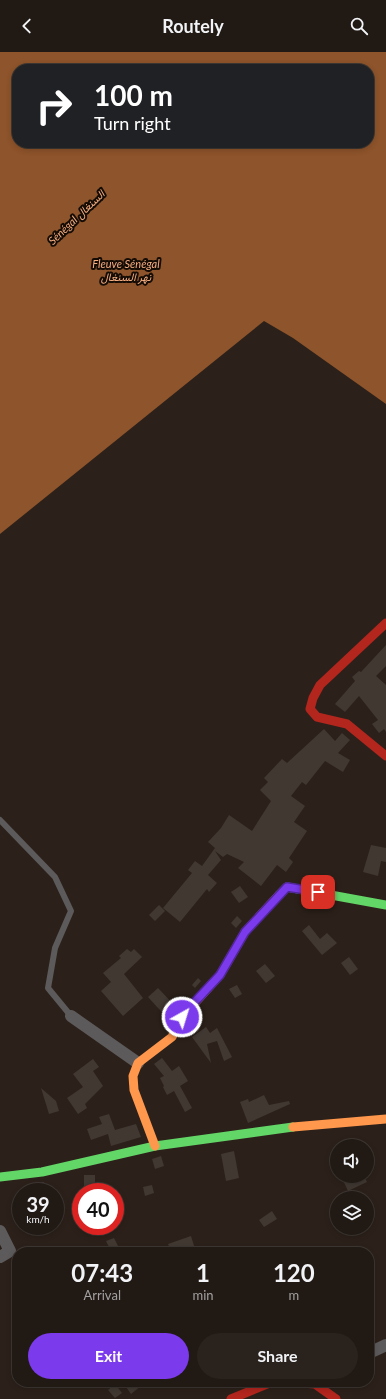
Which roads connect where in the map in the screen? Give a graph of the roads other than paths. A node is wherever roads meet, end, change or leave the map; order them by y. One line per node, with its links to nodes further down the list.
1 (386, 623): 2 (street)
2 (386, 756)
3 (0, 820): 5 (lane)
4 (386, 905): 6 (street)
5 (71, 1016): 6 (street)
6 (138, 1063): 8 (street)
7 (386, 1119): 8 (street)
8 (155, 1146): 9 (street)
9 (0, 1177)
10 (0, 1231): 11 (street)
11 (0, 1257)
12 (386, 1346): 13 (street)
13 (374, 1352)
14 (260, 1387): 16 (street)
15 (322, 1387): 17 (street)
16 (231, 1399)
17 (336, 1399)

